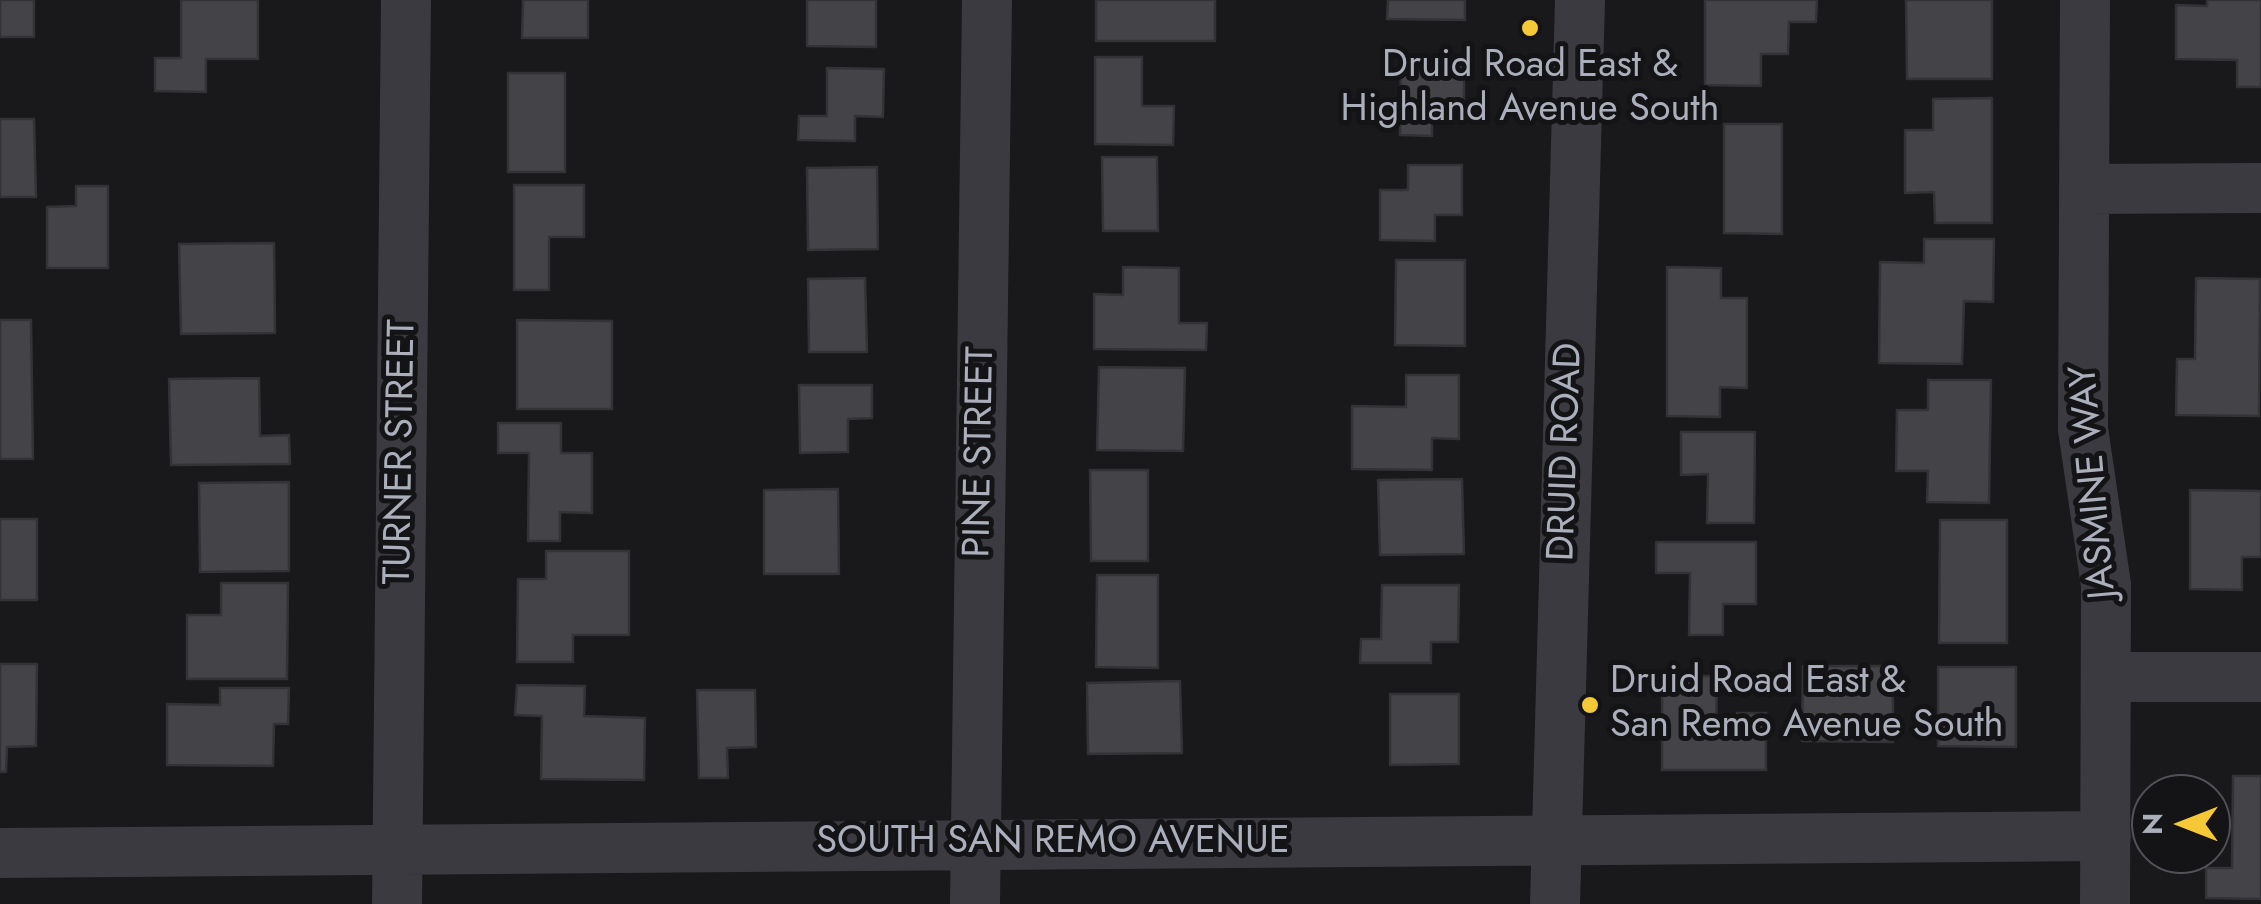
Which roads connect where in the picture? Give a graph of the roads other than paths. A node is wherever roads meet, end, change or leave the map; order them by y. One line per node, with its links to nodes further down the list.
1 (406, 0): 12 (street, TURNER STREET)
2 (986, 0): 11 (street, PINE STREET)
3 (1580, 0): 10 (street, DRUID ROAD)
4 (2085, 0): 6 (street, JASMINE WAY)
5 (2261, 188): 6 (street)
6 (2084, 189): 8 (street, JASMINE WAY)
7 (2261, 677): 8 (street)
8 (2108, 678): 9 (street, JASMINE WAY)
9 (2106, 836): 10 (street, SOUTH SAN REMO AVENUE); 17 (street, JASMINE WAY)
10 (1556, 841): 11 (street, SOUTH SAN REMO AVENUE); 16 (street, DRUID ROAD)
11 (976, 843): 12 (street, SOUTH SAN REMO AVENUE); 15 (street, PINE STREET)
12 (398, 848): 13 (street, SOUTH SAN REMO AVENUE); 14 (street, TURNER STREET)
13 (0, 853)
14 (397, 904)
15 (975, 904)
16 (1555, 904)
17 (2105, 904)

